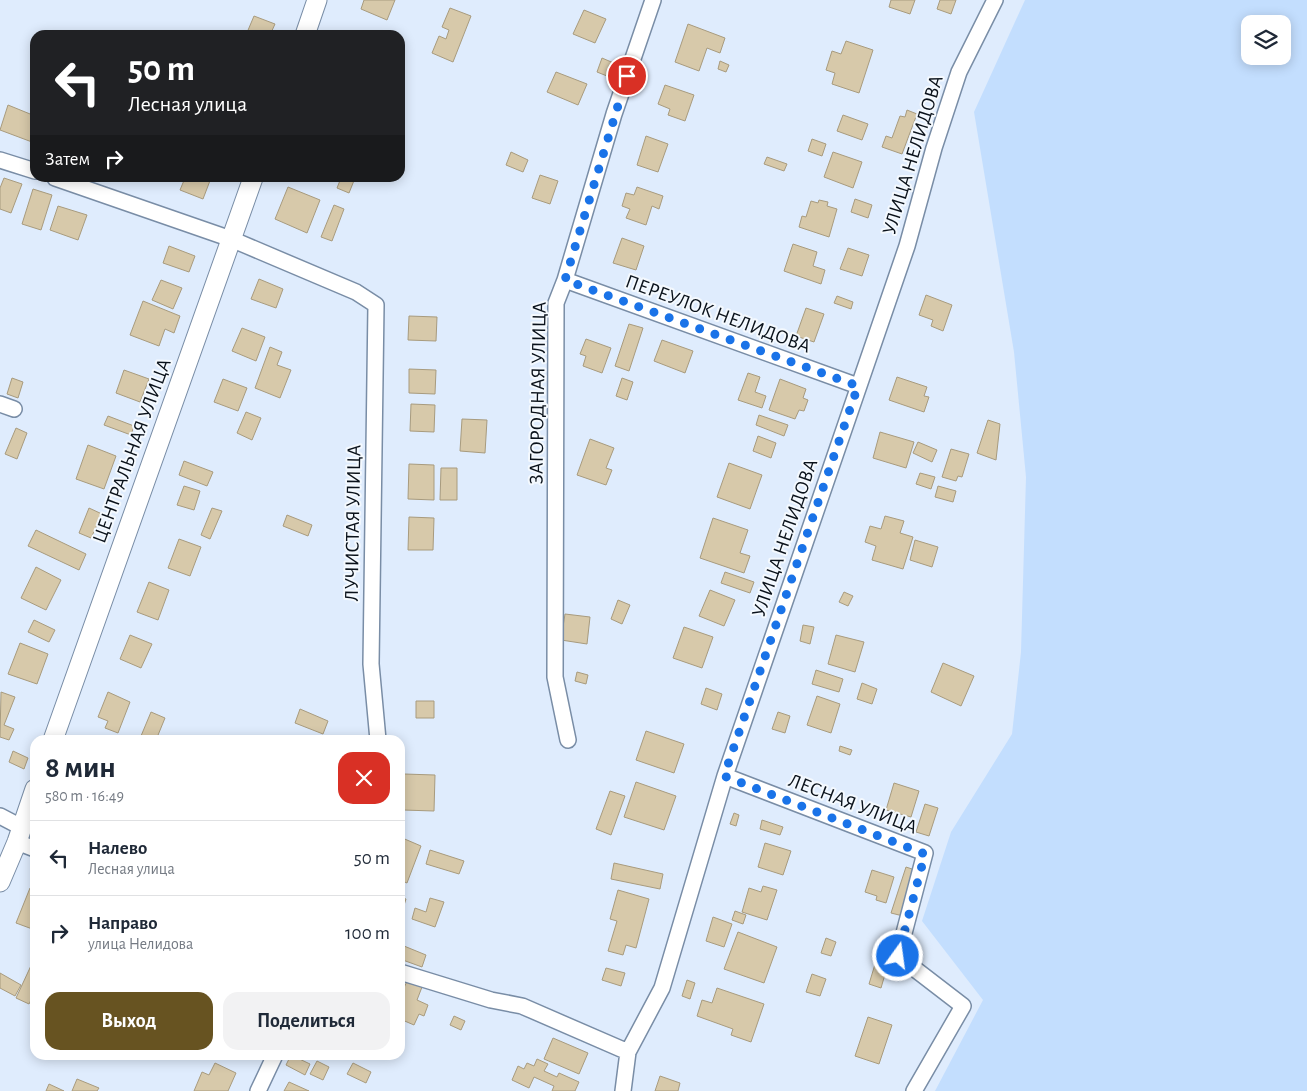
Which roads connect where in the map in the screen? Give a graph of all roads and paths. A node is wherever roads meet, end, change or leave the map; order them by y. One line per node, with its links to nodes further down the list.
1 (317, 0): 4 (street)
2 (652, 0): 10 (street, ЗАГОРОДНАЯ УЛИЦА)
3 (994, 0): 11 (street, УЛИЦА НЕЛИДОВА)
4 (307, 30)
5 (0, 160): 6 (street)
6 (30, 169)
7 (65, 182): 9 (street)
8 (253, 182): 9 (street, ЦЕНТРАЛЬНАЯ УЛИЦА)
9 (231, 240): 12 (street, ЦЕНТРАЛЬНАЯ УЛИЦА); 13 (street, ЛУЧИСТАЯ УЛИЦА)
10 (565, 280): 11 (street, ПЕРЕУЛОК НЕЛИДОВА); 14 (street, ЗАГОРОДНАЯ УЛИЦА)
11 (858, 386): 15 (street, УЛИЦА НЕЛИДОВА)
12 (55, 735)
13 (378, 735)
14 (568, 740)
15 (724, 776): 22 (street, УЛИЦА НЕЛИДОВА); 26 (street, ЛЕСНАЯ УЛИЦА)
16 (30, 803): 18 (street)
17 (0, 816): 18 (street)
18 (19, 834): 19 (street); 20 (street)
19 (30, 844)
20 (0, 882)
21 (405, 974): 22 (street)
22 (628, 1052): 25 (street, УЛИЦА НЕЛИДОВА)
23 (273, 1060): 24 (street)
24 (258, 1091)
25 (623, 1091)
26 (914, 1091)

